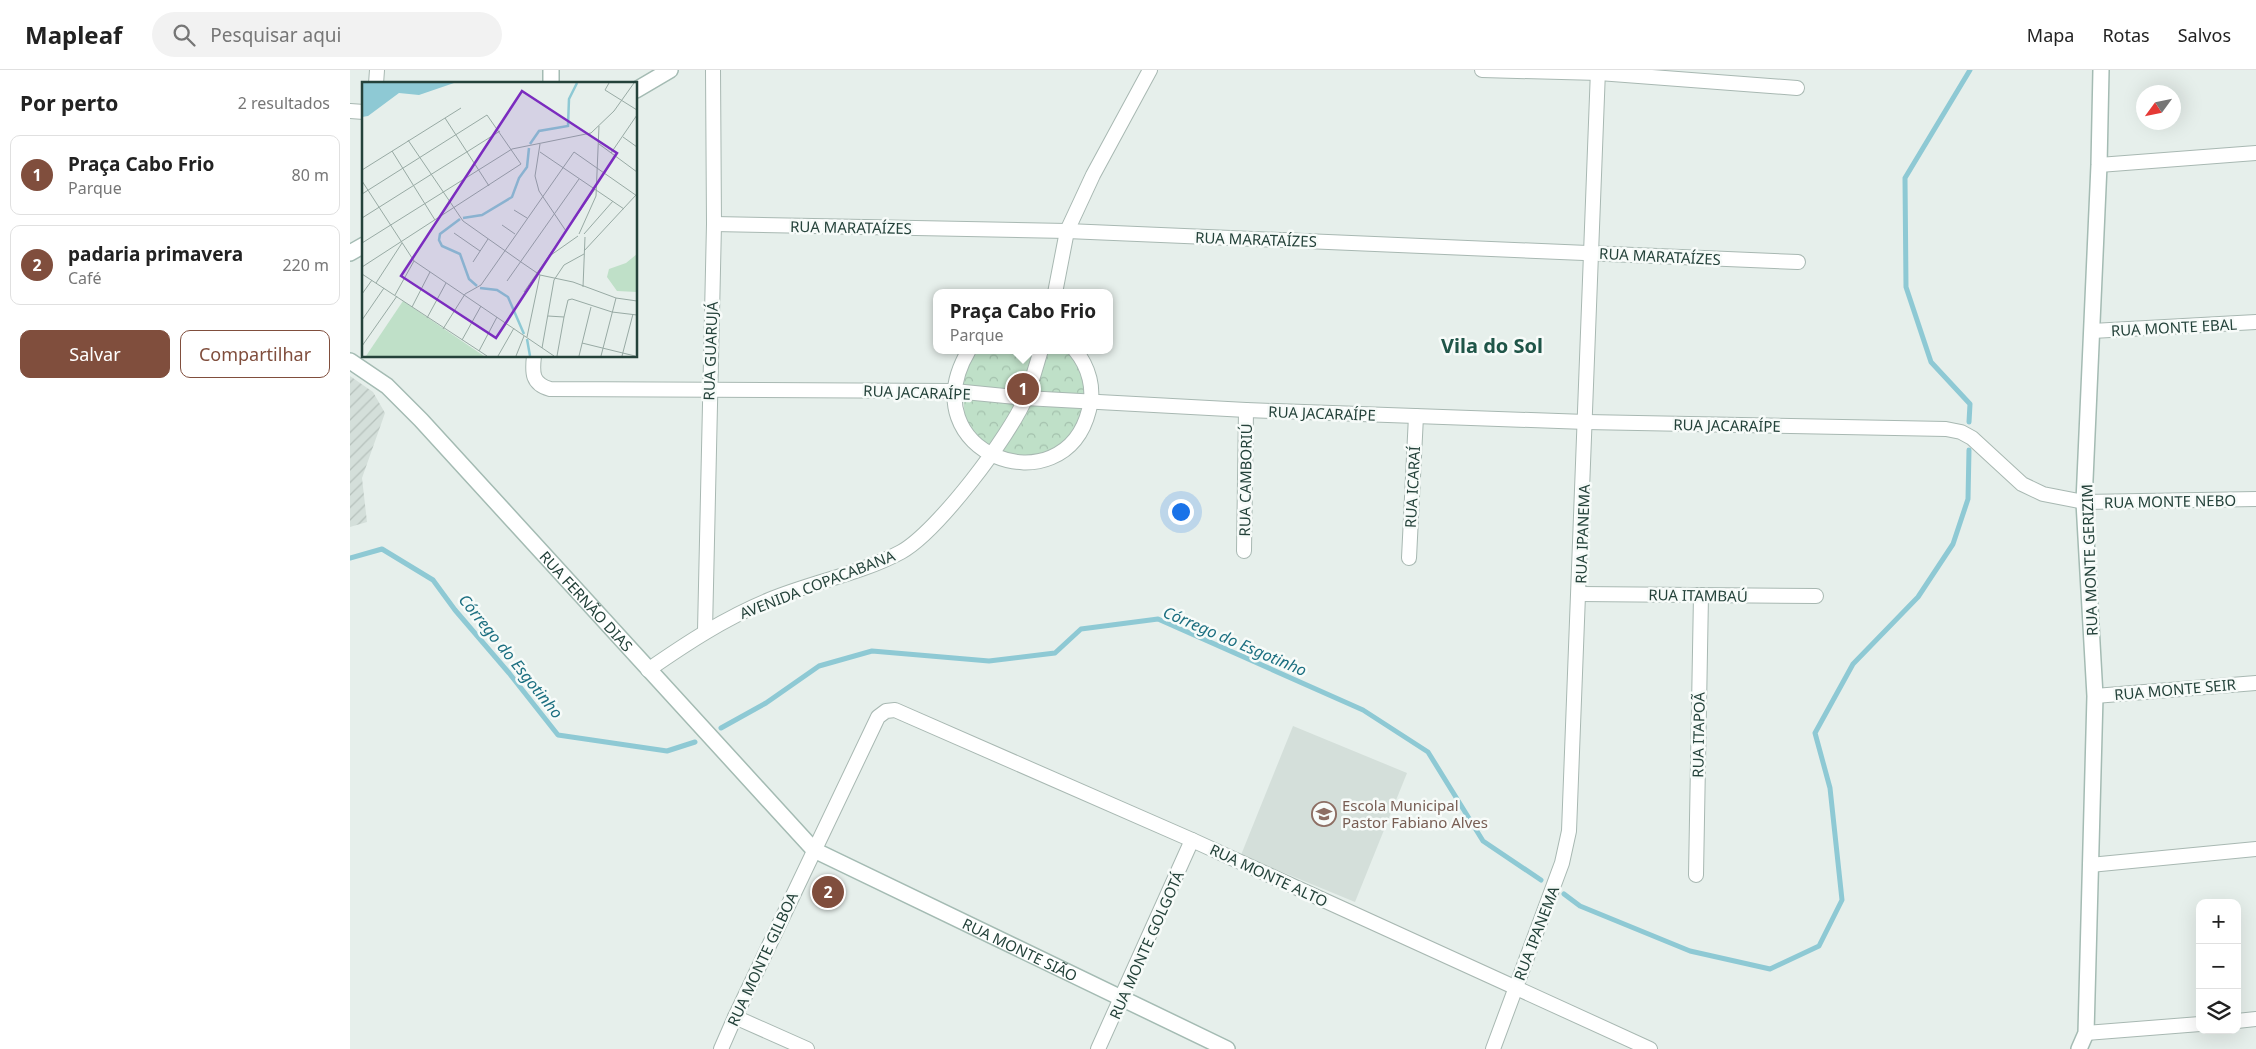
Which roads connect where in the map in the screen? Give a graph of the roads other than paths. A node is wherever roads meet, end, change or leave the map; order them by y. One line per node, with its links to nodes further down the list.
1 (670, 70): 8 (street)
2 (713, 70): 11 (street, RUA GUARUJÁ)
3 (1150, 70): 12 (street)
4 (1482, 70): 6 (street)
5 (2101, 70): 10 (street, RUA MONTE GERIZIM)
6 (1598, 71): 7 (street); 14 (street, RUA IPANEMA)
7 (1796, 88)
8 (638, 89)
9 (2256, 153): 10 (street)
10 (2099, 166): 19 (street, RUA MONTE GERIZIM)
11 (714, 224): 12 (street, RUA MARATAÍZES); 25 (street, RUA GUARUJÁ)
12 (1067, 231): 14 (street, RUA MARATAÍZES); 17 (street)
13 (362, 246): 15 (street)
14 (1592, 252): 16 (street, RUA MARATAÍZES); 31 (street, RUA IPANEMA)
15 (350, 253)
16 (1798, 262)
17 (1056, 289)
18 (2256, 322): 19 (street, RUA MONTE EBAL)
19 (2092, 331): 34 (street, RUA MONTE GERIZIM)
20 (967, 354): 26 (street)
21 (1040, 354): 27 (street, AVENIDA COPACABANA)
22 (1078, 354): 28 (street)
23 (534, 358): 25 (street, RUA JACARAÍPE)
24 (350, 361): 41 (street, RUA FERNÃO DIAS)
25 (708, 389): 26 (street, RUA JACARAÍPE); 40 (street, RUA GUARUJÁ)
26 (954, 391): 27 (street, RUA JACARAÍPE); 32 (street)
27 (1025, 398): 28 (street, RUA JACARAÍPE); 32 (street, AVENIDA COPACABANA)
28 (1092, 401): 29 (street, RUA JACARAÍPE); 32 (street)
29 (1246, 410): 30 (street, RUA JACARAÍPE); 35 (street, RUA CAMBORIÚ)
30 (1416, 416): 31 (street, RUA JACARAÍPE); 36 (street, RUA ICARAÍ)
31 (1586, 422): 34 (street, RUA JACARAÍPE); 37 (street, RUA IPANEMA)
32 (991, 456): 40 (street, AVENIDA COPACABANA)
33 (2256, 499): 34 (street, RUA MONTE NEBO)
34 (2084, 502): 43 (street, RUA MONTE GERIZIM)
35 (1244, 550)
36 (1409, 558)
37 (1580, 594): 38 (street, RUA ITAMBAÚ); 50 (street, RUA IPANEMA)
38 (1701, 595): 39 (street, RUA ITAMBAÚ); 49 (street, RUA ITAPOÃ)
39 (1816, 596)
40 (705, 631): 41 (street, AVENIDA COPACABANA)
41 (648, 670): 47 (street, RUA FERNÃO DIAS)
42 (2256, 683): 43 (street, RUA MONTE SEIR)
43 (2095, 696): 48 (street, RUA MONTE GERIZIM)
44 (886, 711): 45 (street, RUA MONTE ALTO); 47 (street, RUA MONTE GILBOA)
45 (1192, 840): 50 (street, RUA MONTE ALTO); 51 (street, RUA MONTE GOLGOTÁ)
46 (2256, 849): 48 (street)
47 (814, 850): 51 (street, RUA MONTE SIÃO); 52 (street, RUA MONTE GILBOA)
48 (2090, 864): 56 (street, RUA MONTE GERIZIM)
49 (1696, 875)
50 (1515, 988): 61 (street, RUA IPANEMA); 62 (street, RUA MONTE ALTO)
51 (1123, 998): 59 (street, RUA MONTE GOLGOTÁ); 60 (street, RUA MONTE SIÃO)
52 (735, 1017): 57 (street, RUA MONTE GILBOA); 58 (street)
53 (2256, 1019): 54 (street)
54 (2241, 1021)
55 (2196, 1024): 56 (street)
56 (2086, 1033): 63 (street, RUA MONTE GERIZIM)
57 (721, 1049)
58 (807, 1049)
59 (1098, 1049)
60 (1227, 1049)
61 (1493, 1049)
62 (1650, 1049)
63 (2079, 1049)

